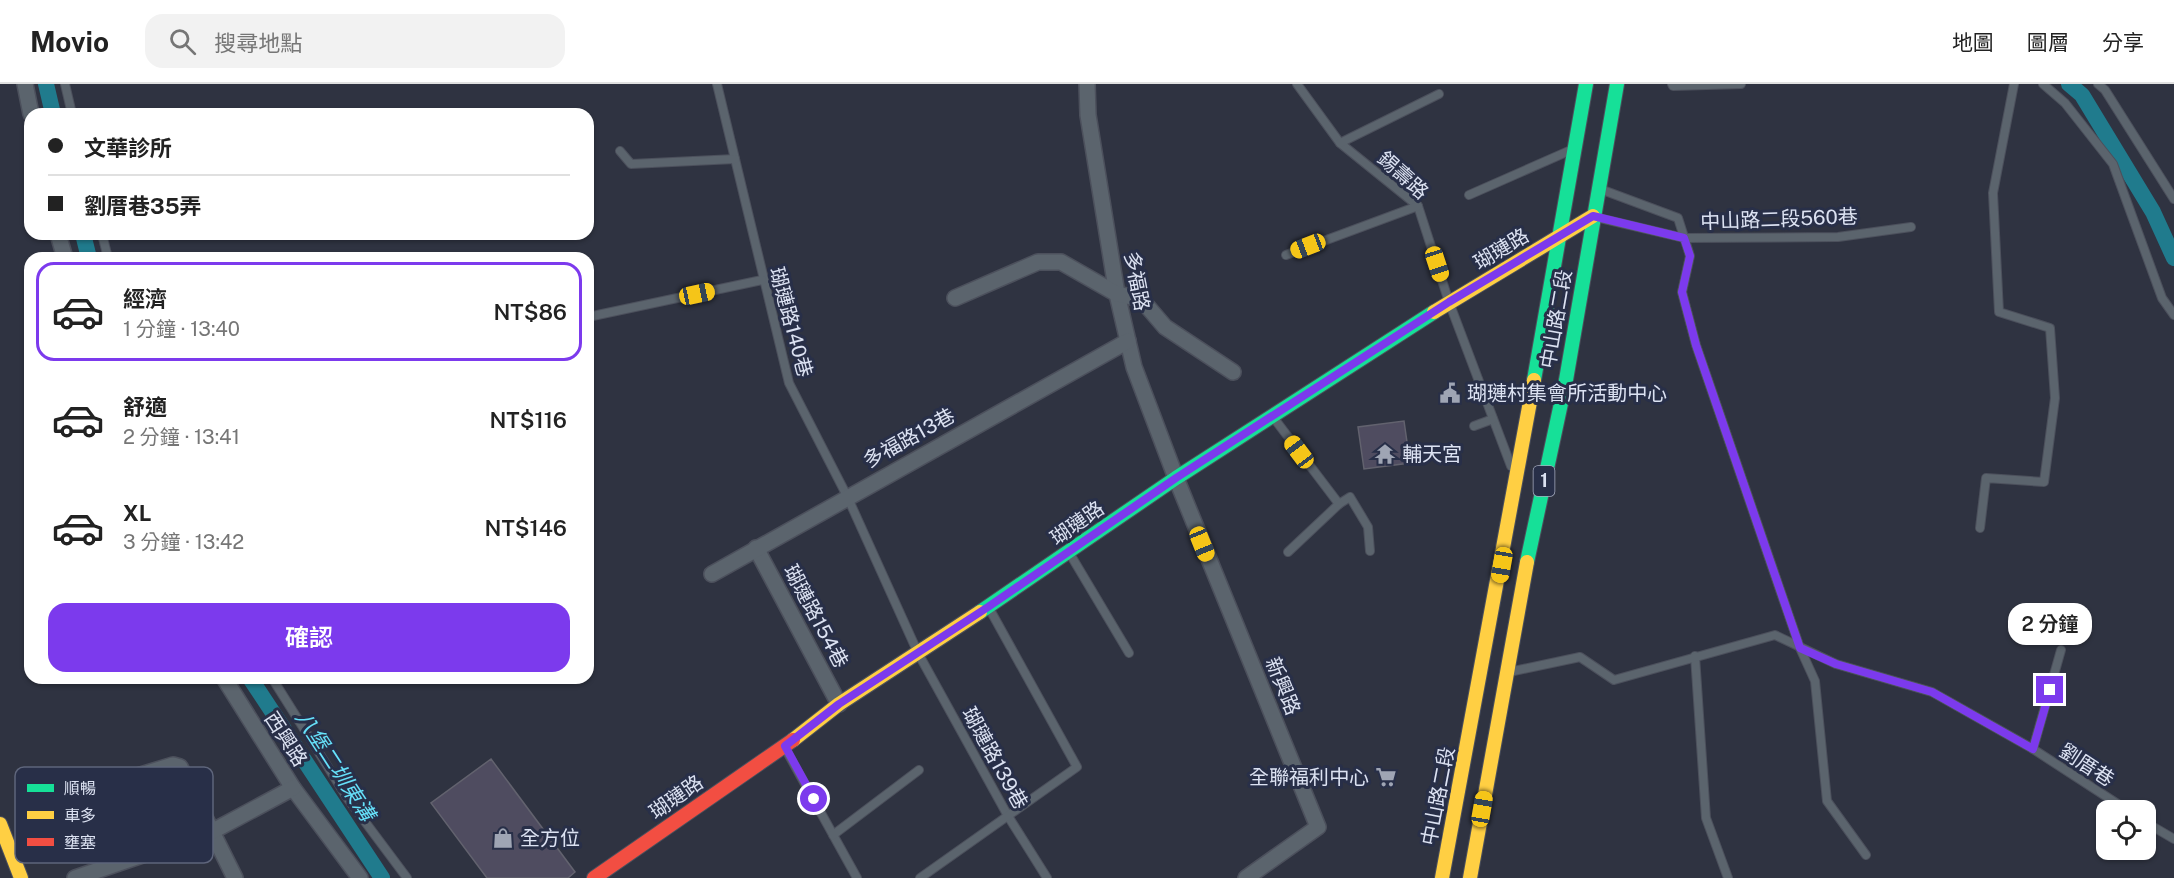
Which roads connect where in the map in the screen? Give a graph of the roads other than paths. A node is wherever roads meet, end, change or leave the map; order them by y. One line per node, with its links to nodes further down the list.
1 (25, 84): 14 (street)
2 (64, 84): 15 (lane)
3 (717, 84): 19 (lane, 瑚璉路140巷)
4 (1088, 84): 30 (street, 多福路)
5 (1586, 84): 17 (main road, 中山路二段 / 1)
6 (1617, 84): 20 (main road, 中山路二段 / 1)
7 (1672, 84): 8 (lane)
8 (1741, 84)
9 (2014, 84): 44 (lane)
10 (2043, 84): 33 (lane)
11 (2098, 84): 22 (lane)
12 (1300, 85): 16 (lane, 錫壽路)
13 (1439, 94): 16 (lane)
14 (30, 108)
15 (70, 108)
16 (1340, 143): 23 (lane, 錫壽路)
17 (1575, 148): 21 (lane); 26 (main road, 中山路二段 / 1)
18 (620, 151): 19 (lane)
19 (735, 159): 29 (lane, 瑚璉路140巷)
20 (1599, 188): 24 (main road, 中山路二段 / 1); 27 (lane, 中山路二段560巷)
21 (1469, 195)
22 (2174, 199)
23 (1418, 206): 28 (lane); 32 (lane, 錫壽路)
24 (1593, 216): 26 (main road, 瑚璉路); 27 (lane, 中山路二段560巷); 57 (main road, 中山路二段 / 1)
25 (1911, 227): 27 (lane, 中山路二段560巷)
26 (1560, 237): 32 (main road, 瑚璉路); 41 (main road, 中山路二段 / 1)
27 (1684, 238): 51 (lane, 中山路二段560巷)
28 (1286, 255)
29 (762, 280): 34 (lane); 42 (lane, 瑚璉路140巷)
30 (1117, 294): 31 (street); 35 (street, 多福路); 36 (street)
31 (955, 298)
32 (1449, 302): 37 (main road, 瑚璉路); 38 (lane, 錫壽路)
33 (2174, 315)
34 (594, 316)
35 (1128, 341): 40 (street, 多福路); 42 (street, 多福路13巷)
36 (1233, 372)
37 (1272, 416): 40 (main road, 瑚璉路); 43 (lane)
38 (1493, 419): 39 (lane); 41 (lane, 錫壽路)
39 (1474, 426)
40 (1176, 478): 48 (main road, 瑚璉路); 85 (street, 新興路)
41 (1516, 479): 56 (main road, 中山路二段 / 1)
42 (847, 496): 45 (street, 多福路13巷); 53 (lane, 瑚璉路140巷)
43 (1339, 504): 46 (lane); 47 (lane)
44 (1980, 528)
45 (756, 548): 49 (street, 多福路13巷); 60 (street, 瑚璉路154巷)
46 (1370, 551)
47 (1288, 552)
48 (1069, 553): 50 (main road, 瑚璉路); 54 (lane)
49 (712, 574)
50 (988, 607): 53 (main road, 瑚璉路); 66 (lane)
51 (1800, 648): 55 (lane, 劉厝巷); 62 (lane, 劉厝巷); 72 (lane)
52 (2061, 650): 62 (lane)
53 (918, 653): 60 (main road, 瑚璉路); 66 (lane, 瑚璉路139巷)
54 (1129, 653)
55 (1695, 656): 57 (lane, 劉厝巷); 88 (lane)
56 (1483, 666): 57 (lane); 86 (main road, 中山路二段 / 1)
57 (1506, 672): 87 (main road, 中山路二段 / 1)
58 (228, 684): 64 (street, 西興路)
59 (276, 684): 80 (lane)
60 (839, 704): 61 (main road, 瑚璉路)
61 (785, 746): 70 (lane); 81 (main road, 瑚璉路)
62 (2033, 749): 65 (lane, 劉厝巷)
63 (919, 770): 70 (lane)
64 (293, 788): 69 (street); 79 (street, 西興路)
65 (2112, 800)
66 (1008, 816): 83 (lane); 84 (lane, 瑚璉路139巷)
67 (0, 824): 74 (main road)
68 (2156, 828): 71 (lane)
69 (213, 831): 78 (street)
70 (833, 835): 82 (lane)
71 (2174, 839)
72 (1866, 855)
73 (15, 863): 76 (main road)
74 (15, 863)
75 (119, 863): 77 (street)
76 (21, 878)
77 (75, 878)
78 (235, 878)
79 (360, 878)
80 (406, 878)
81 (594, 878)
82 (857, 878)
83 (920, 878)
84 (1047, 878)
85 (1246, 878)
86 (1442, 878)
87 (1470, 878)
88 (1728, 878)

